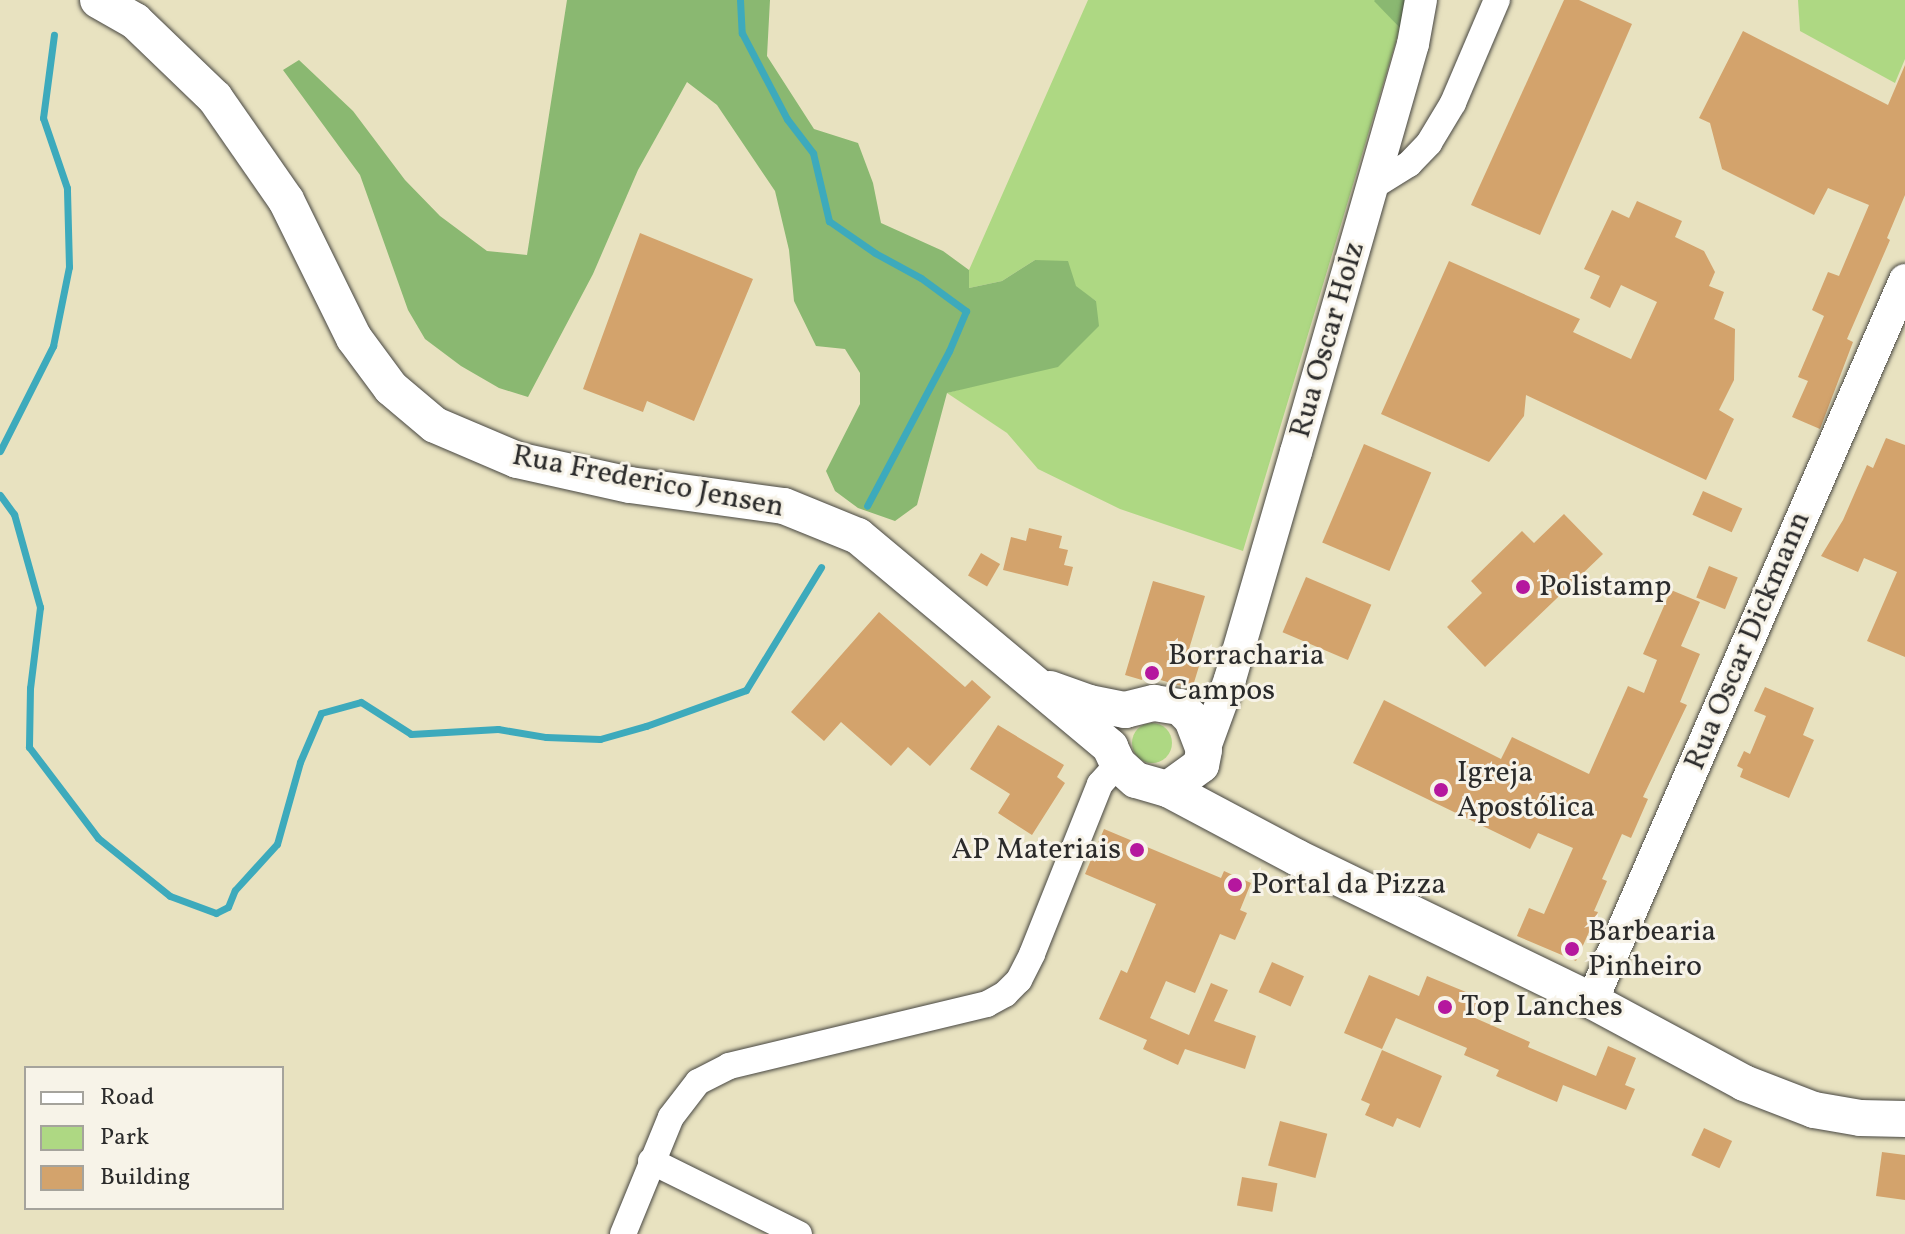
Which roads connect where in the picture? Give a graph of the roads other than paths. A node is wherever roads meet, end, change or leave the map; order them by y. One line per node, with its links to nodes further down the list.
1 (98, 0): 6 (main road, Rua Frederico Jensen)
2 (1421, 0): 4 (street, Rua Oscar Holz)
3 (1497, 0): 4 (street)
4 (1372, 187): 7 (street, Rua Oscar Holz)
5 (1905, 280): 14 (street, Rua Oscar Dickmann)
6 (1027, 678): 9 (main road, Rua Frederico Jensen); 10 (main road, Rua Frederico Jensen)
7 (1230, 679): 8 (street); 11 (street, Rua Oscar Holz)
8 (1180, 707): 9 (main road, Rua Frederico Jensen); 11 (main road, Rua Frederico Jensen)
9 (1125, 710): 10 (main road)
10 (1114, 756): 12 (main road, Rua Frederico Jensen); 16 (street)
11 (1202, 757): 12 (main road); 13 (main road, Rua Frederico Jensen)
12 (1168, 789): 13 (main road, Rua Frederico Jensen)
13 (1260, 837): 14 (main road, Rua Frederico Jensen)
14 (1592, 1001): 15 (main road, Rua Frederico Jensen)
15 (1905, 1119)
16 (651, 1161): 17 (street); 18 (street)
17 (623, 1234)
18 (799, 1234)

